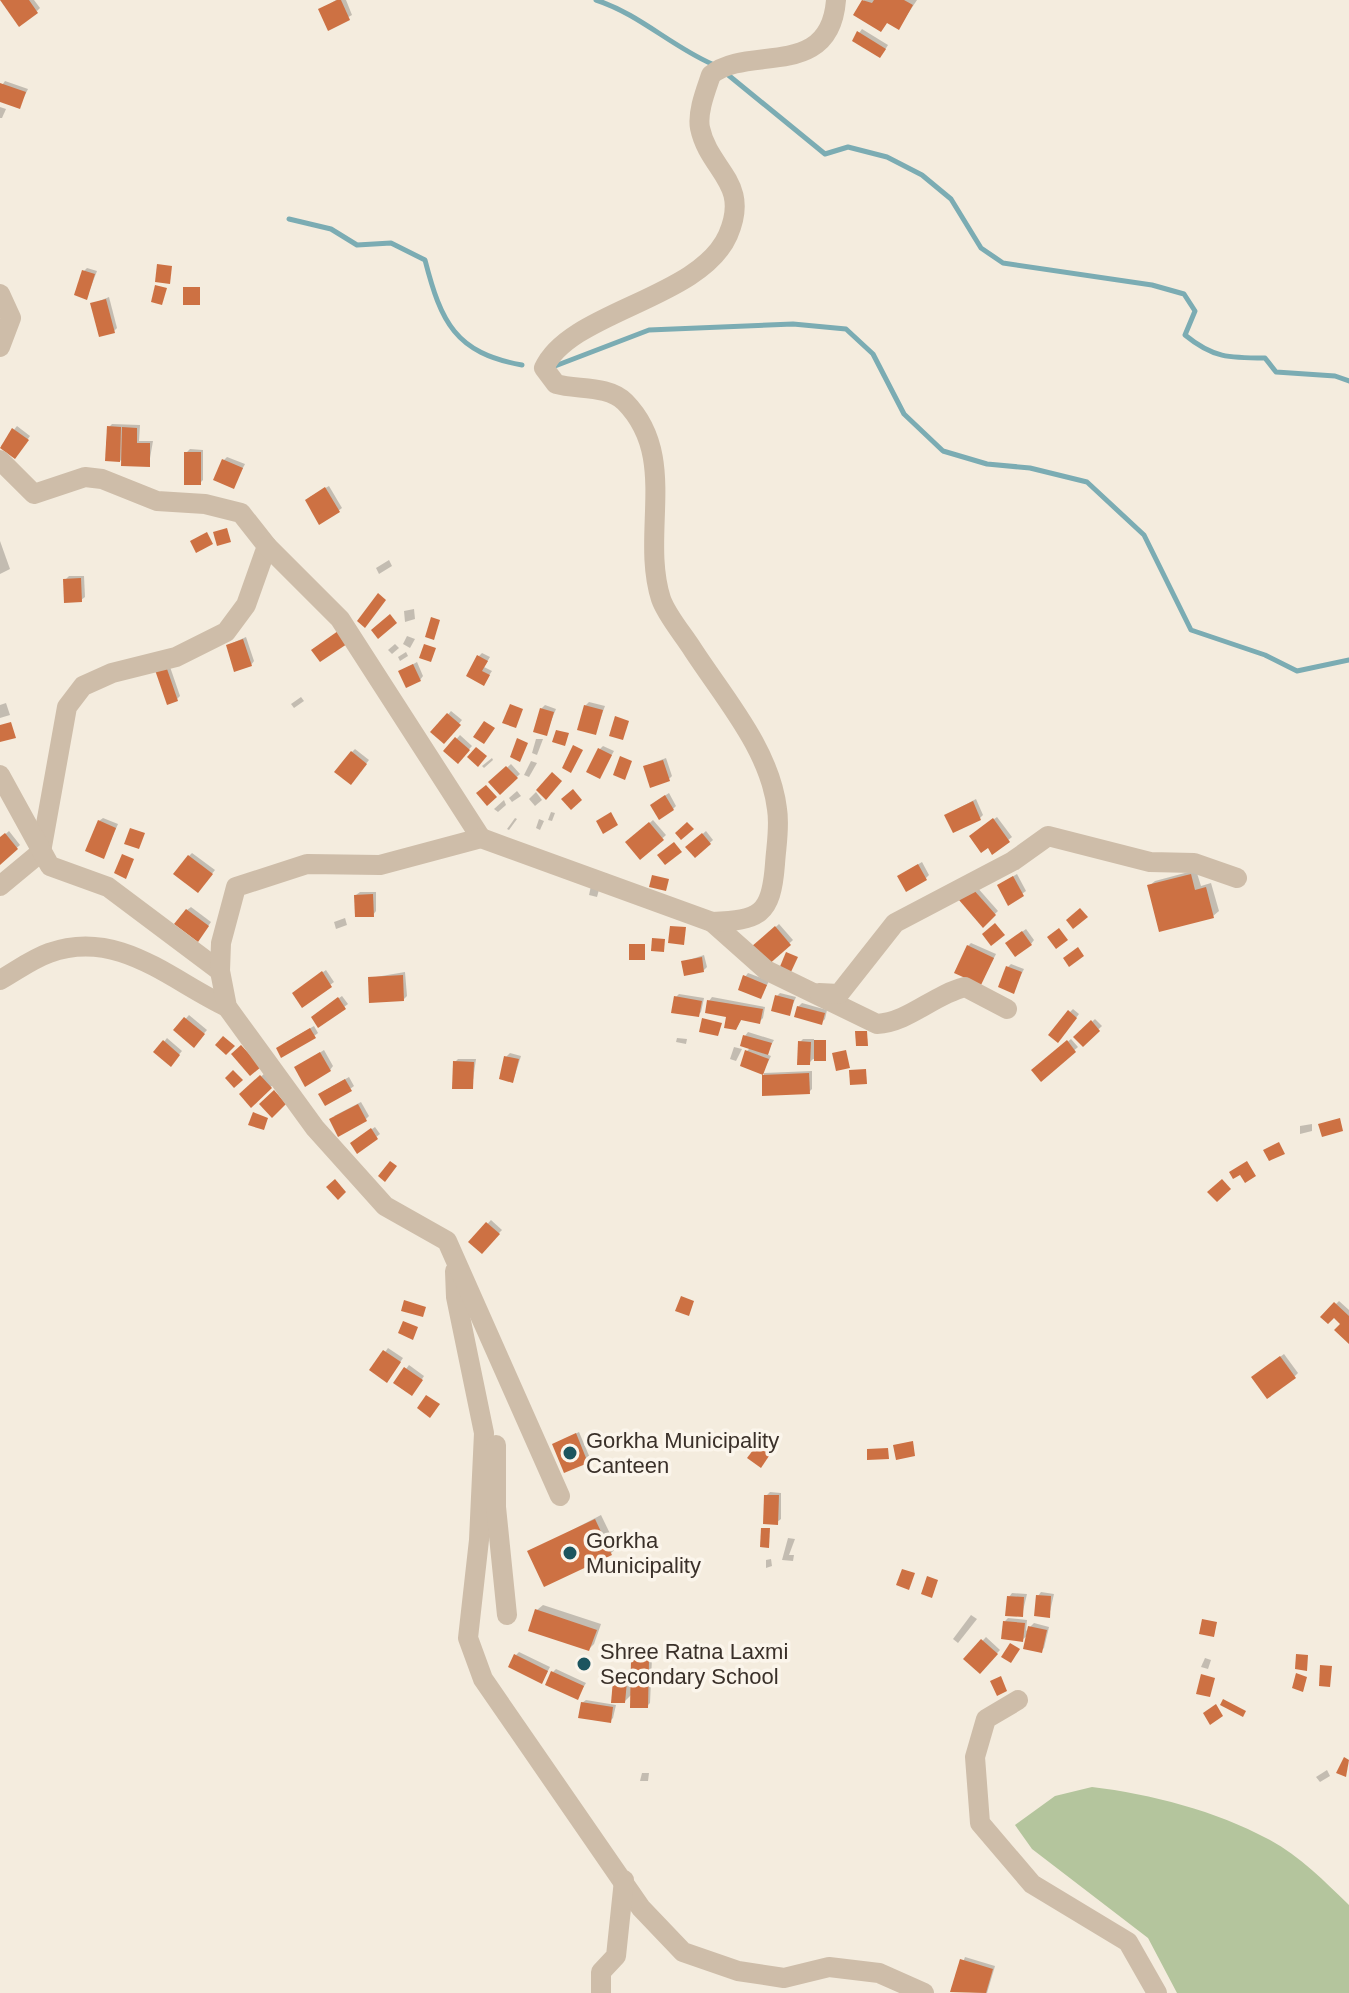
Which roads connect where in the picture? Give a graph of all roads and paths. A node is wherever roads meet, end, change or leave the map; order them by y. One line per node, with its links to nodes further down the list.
1 (836, 0): 11 (street)
2 (0, 294): 3 (street)
3 (0, 347)
4 (0, 460): 5 (street)
5 (267, 546): 7 (street); 8 (street)
6 (0, 775): 8 (street)
7 (481, 838): 11 (street); 12 (street)
8 (41, 852): 10 (street); 12 (street)
9 (1237, 878): 14 (street)
10 (0, 886)
11 (712, 922): 14 (street)
12 (220, 971): 15 (street)
13 (0, 980): 15 (street)
14 (819, 993): 16 (street)
15 (227, 1007): 17 (street)
16 (1007, 1009)
17 (454, 1255): 18 (street); 19 (street)
18 (476, 1396): 20 (street); 22 (street)
19 (560, 1496)
20 (507, 1615)
21 (1018, 1700): 25 (street)
22 (624, 1880): 23 (street); 24 (street)
23 (601, 1993)
24 (924, 1993)
25 (1157, 1993)

